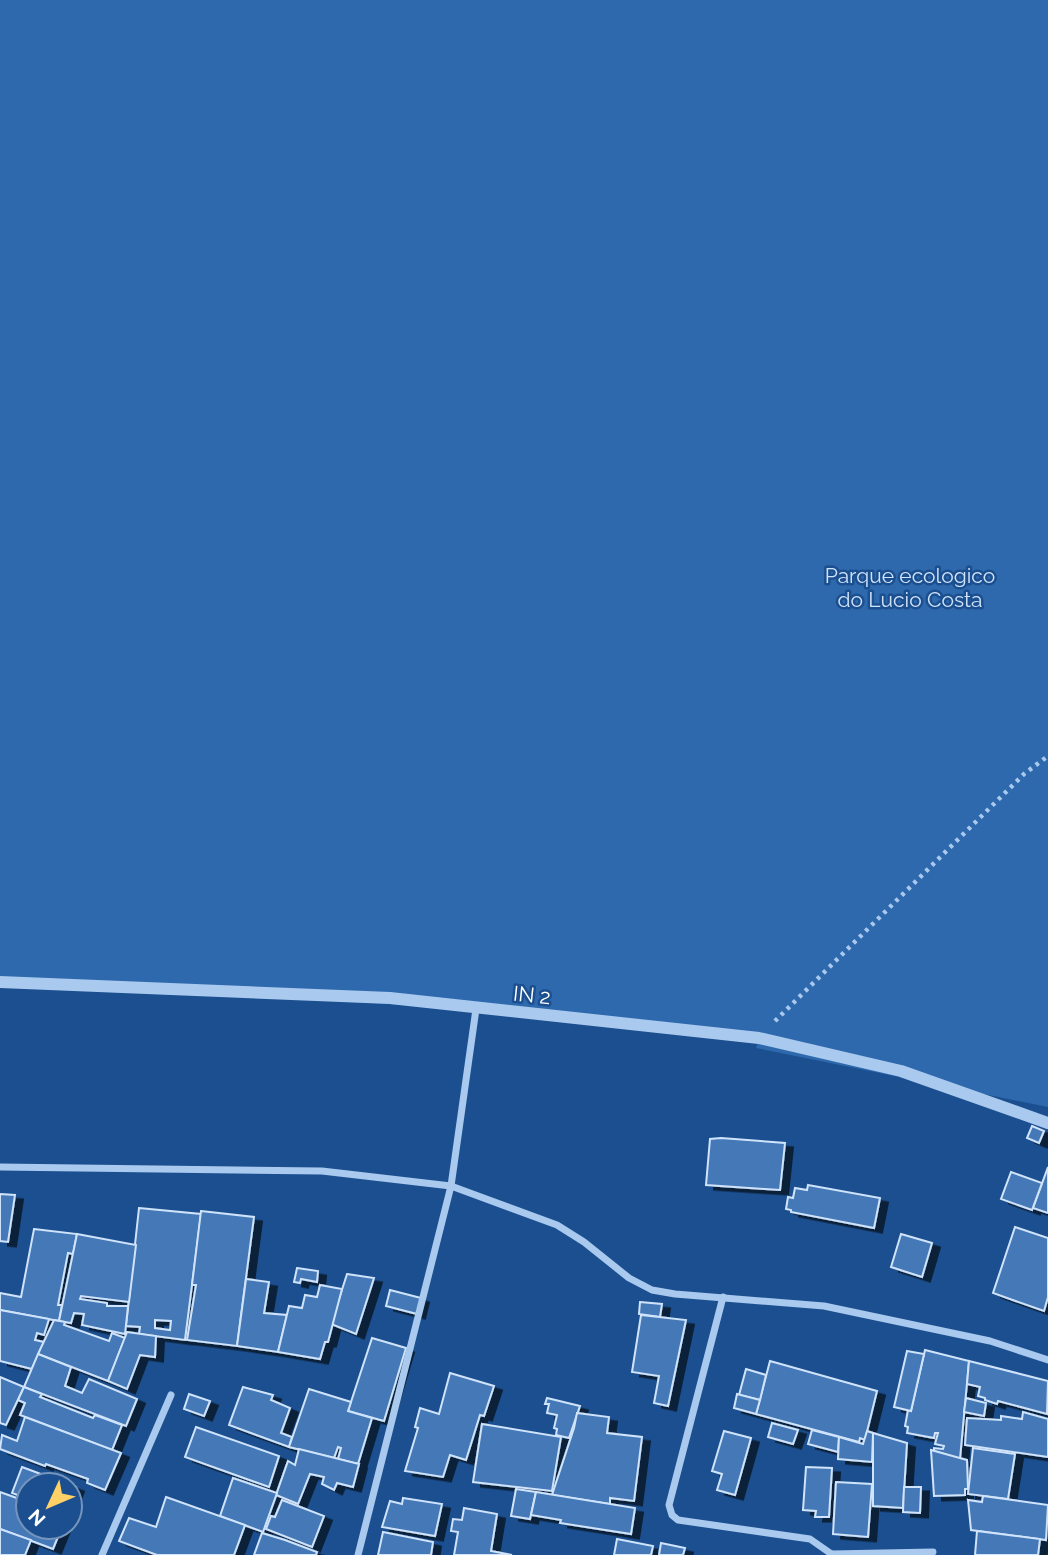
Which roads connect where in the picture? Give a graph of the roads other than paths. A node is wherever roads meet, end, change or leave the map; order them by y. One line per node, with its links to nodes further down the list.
1 (0, 982): 2 (street, IN 2)
2 (476, 1009): 3 (street, IN 2); 5 (street)
3 (1048, 1123)
4 (0, 1167): 5 (street)
5 (451, 1186): 6 (street); 11 (street)
6 (723, 1297): 7 (street); 12 (street)
7 (1048, 1360)
8 (171, 1395): 10 (street)
9 (933, 1552): 12 (street)
10 (102, 1555)
11 (358, 1555)
12 (833, 1555)

